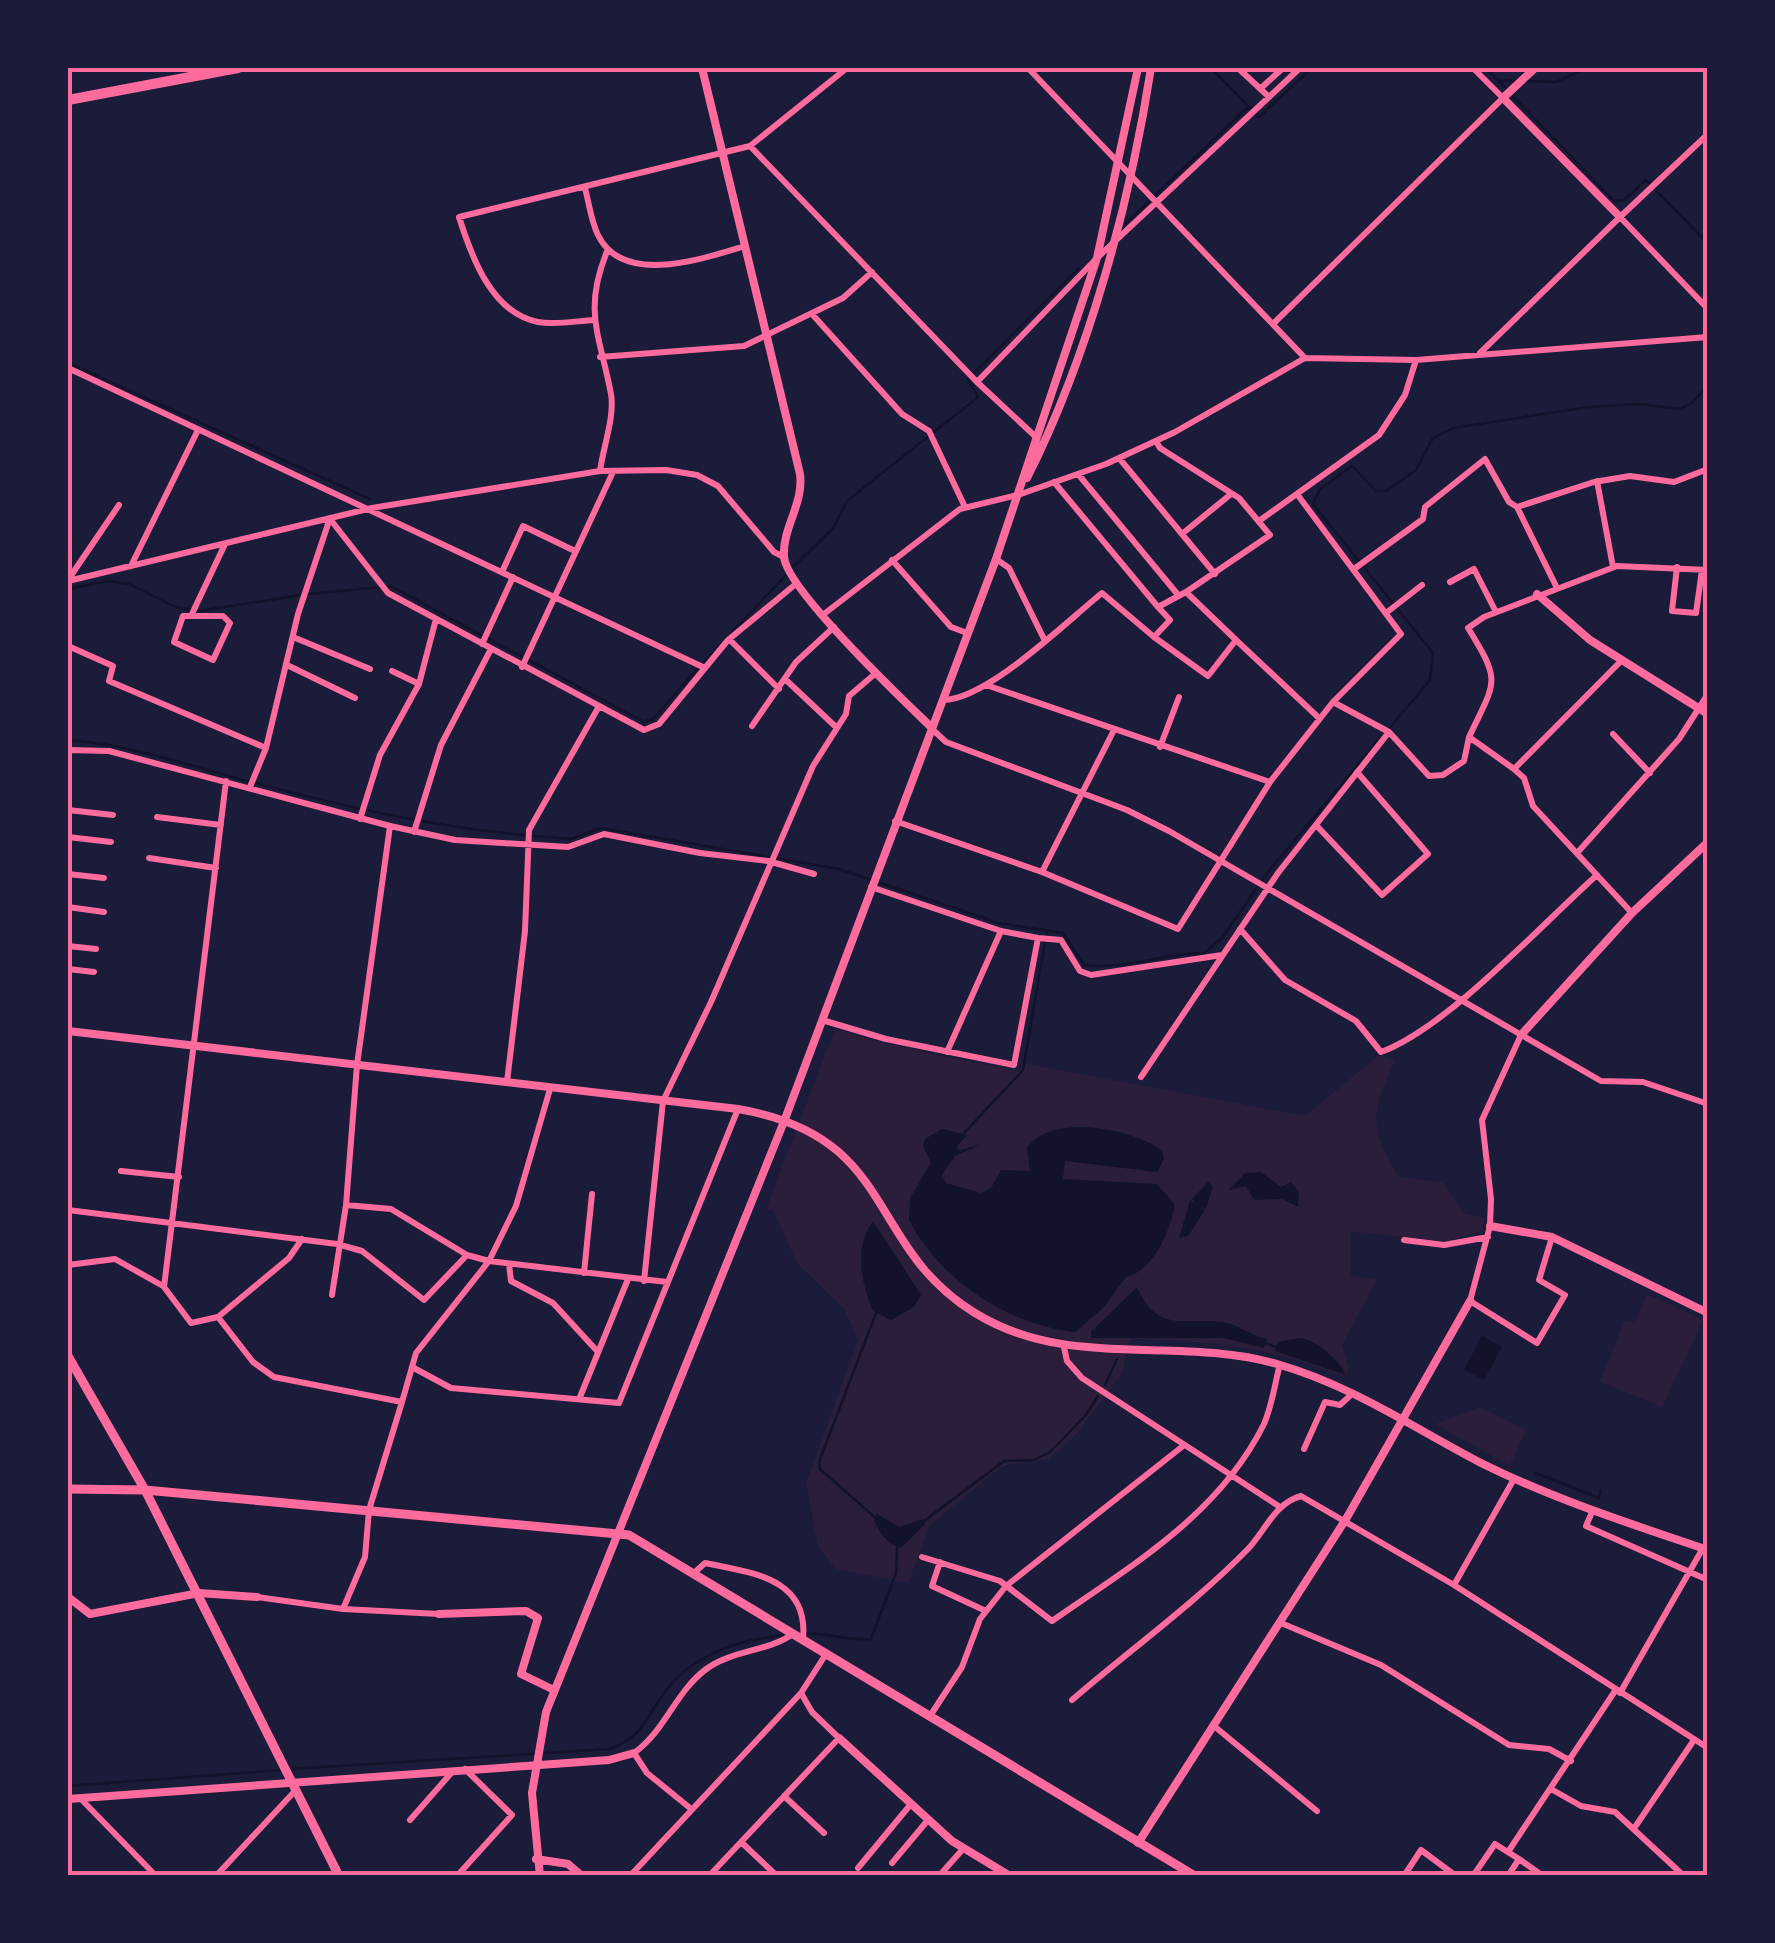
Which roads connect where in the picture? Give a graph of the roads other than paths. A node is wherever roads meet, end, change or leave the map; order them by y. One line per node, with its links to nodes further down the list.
1 (238, 68): 15 (highway)
2 (702, 68): 18 (street)
3 (847, 68): 17 (street)
4 (1028, 68): 19 (street)
5 (1138, 68): 19 (street)
6 (1151, 68): 20 (street)
7 (1238, 68): 12 (street)
8 (1283, 68): 12 (street)
9 (1300, 68): 13 (street)
10 (1474, 68): 14 (street)
11 (1535, 68): 14 (street)
12 (1260, 90): 13 (street)
13 (1269, 97): 22 (street)
14 (1503, 98): 23 (street); 32 (street)
15 (68, 100)
16 (1708, 134): 23 (street)
17 (750, 146): 18 (street); 28 (street)
18 (722, 154): 21 (street); 25 (street)
19 (1121, 164): 20 (street); 27 (street)
20 (1130, 174): 22 (street); 24 (street)
21 (584, 188): 26 (street); 31 (street)
22 (1156, 200): 24 (street); 32 (street)
23 (1620, 217): 29 (street); 35 (street)
24 (1112, 244): 27 (street); 44 (street)
25 (745, 246): 26 (street); 34 (street)
26 (608, 249): 31 (street)
27 (1097, 258): 40 (street); 42 (street)
28 (872, 272): 30 (street); 40 (street)
29 (1708, 309)
30 (812, 314): 34 (street); 56 (street)
31 (594, 320): 36 (street)
32 (1275, 322): 37 (street)
33 (1708, 337): 35 (street)
34 (768, 338): 36 (street); 66 (street)
35 (1479, 354): 38 (street)
36 (600, 357): 47 (street)
37 (1305, 358): 38 (street); 43 (street)
38 (1416, 360): 53 (street)
39 (68, 368): 41 (street)
40 (977, 381): 42 (street)
41 (197, 432): 58 (street); 67 (street)
42 (1035, 436): 44 (street); 54 (street)
43 (1156, 441): 45 (street); 52 (street)
44 (1044, 444): 54 (street)
45 (1120, 458): 49 (street); 61 (street)
46 (1708, 469): 50 (street)
47 (600, 471): 48 (street); 58 (street)
48 (613, 472): 63 (street); 66 (street)
49 (1078, 474): 51 (street); 80 (street)
50 (1597, 481): 57 (street); 69 (street)
51 (1054, 482): 54 (street); 83 (street)
52 (1231, 494): 60 (street); 61 (street)
53 (1297, 494): 60 (street); 70 (street)
54 (1018, 495): 56 (street); 64 (street)
55 (119, 505): 75 (street)
56 (965, 506): 65 (street)
57 (1517, 507): 70 (street); 79 (street)
58 (372, 508): 59 (street); 72 (street)
59 (330, 518): 62 (street); 88 (street); 92 (street)
60 (1259, 520): 73 (street)
61 (1182, 534): 73 (street)
62 (225, 544): 67 (street); 87 (street)
63 (575, 551): 72 (street); 82 (street)
64 (996, 559): 90 (street); 94 (street)
65 (892, 560): 86 (street); 90 (street)
66 (787, 565): 77 (street)
67 (131, 566): 75 (street)
68 (1677, 567): 69 (street); 71 (street); 71 (street)
69 (1612, 568): 79 (street)
70 (1354, 569): 85 (street)
71 (1705, 570)
72 (502, 572): 74 (street)
73 (1215, 574): 80 (street)
74 (512, 578): 82 (street); 96 (street)
75 (68, 581)
76 (1450, 582): 84 (street)
77 (797, 583): 86 (street); 93 (street)
78 (1422, 585): 85 (street)
79 (1556, 586): 81 (street)
80 (1182, 594): 83 (street); 95 (street)
81 (1537, 594): 84 (street); 99 (street)
82 (554, 596): 101 (street); 102 (street)
83 (1158, 608): 91 (street)
84 (1496, 612): 125 (street)
85 (1386, 613): 114 (street)
86 (824, 614): 89 (street)
87 (190, 616): 87 (street)
88 (436, 619): 96 (street); 107 (street)
89 (835, 626): 105 (street); 106 (street)
90 (967, 633): 113 (street)
91 (1154, 636): 94 (street); 95 (street)
92 (293, 637): 100 (street); 103 (street)
93 (729, 639): 102 (street); 109 (street)
94 (1044, 639): 108 (street)
95 (1236, 640): 118 (street)
96 (482, 644): 98 (street)
97 (68, 646): 127 (street)
98 (491, 649): 101 (street); 145 (street)
99 (1622, 660): 116 (street); 130 (street)
100 (287, 664): 112 (street); 127 (street)
101 (523, 666): 115 (street)
102 (705, 668): 115 (street)
103 (370, 669)
104 (392, 670): 107 (street)
105 (876, 673): 120 (street); 121 (street)
106 (785, 678): 109 (street); 121 (street)
107 (418, 684): 140 (street)
108 (986, 685): 113 (street); 122 (street)
109 (779, 689): 119 (street)
110 (1708, 694): 116 (street)
111 (1179, 697): 126 (street)
112 (355, 698)
113 (941, 700): 120 (street)
114 (1333, 702): 118 (street); 123 (street)
115 (598, 708): 148 (street)
116 (1697, 708): 117 (street); 132 (street)
117 (1708, 714)
118 (1320, 718): 134 (street)
119 (752, 726)
120 (930, 726): 136 (street); 141 (street)
121 (837, 728): 152 (street)
122 (1114, 730): 126 (street); 136 (street)
123 (1389, 732): 125 (street); 131 (street)
124 (1613, 734): 132 (street)
125 (1469, 736): 130 (street)
126 (1160, 747): 134 (street)
127 (266, 748): 135 (street)
128 (68, 750): 129 (street); 133 (street)
129 (68, 760)
130 (1514, 769): 150 (street)
131 (1357, 772): 142 (street); 142 (street)
132 (1650, 772): 150 (street)
133 (226, 781): 135 (street); 143 (street)
134 (1270, 782): 153 (street)
135 (250, 787): 140 (street)
136 (1084, 793): 153 (street); 155 (street)
137 (68, 810): 138 (street)
138 (113, 815)
139 (157, 817): 143 (street)
140 (360, 819): 144 (street)
141 (896, 821): 155 (street); 160 (street)
142 (1316, 825): 161 (street)
143 (221, 826): 154 (street)
144 (390, 826): 145 (street); 179 (street)
145 (414, 832): 148 (street)
146 (68, 837): 147 (street)
147 (111, 842)
148 (530, 842): 152 (street); 181 (street)
149 (1708, 842): 164 (street)
150 (1578, 852): 158 (street)
151 (149, 858): 154 (street)
152 (768, 861): 157 (street); 183 (street)
153 (1224, 862): 155 (street); 161 (street)
154 (216, 868): 177 (street)
155 (1042, 872)
156 (68, 874): 159 (street)
157 (814, 874)
158 (1597, 875): 164 (street); 173 (street)
159 (104, 878)
160 (871, 887): 166 (street); 174 (street)
161 (1268, 888): 165 (street); 173 (street)
162 (68, 907): 163 (street)
163 (104, 912)
164 (1632, 913): 176 (street)
165 (1240, 929): 170 (street); 173 (street)
166 (1001, 930): 167 (street); 178 (street)
167 (1038, 938): 170 (street); 178 (street)
168 (68, 946): 169 (street)
169 (96, 950)
170 (1224, 955): 180 (street)
171 (68, 969): 172 (street)
172 (94, 972)
173 (1458, 1000): 176 (street)
174 (822, 1020): 178 (street); 186 (street)
175 (68, 1030): 177 (street)
176 (1521, 1035): 184 (street); 193 (street)
177 (194, 1046): 179 (street); 188 (street)
178 (947, 1052)
179 (357, 1065): 181 (street); 190 (street)
180 (1141, 1077)
181 (506, 1084): 182 (street)
182 (550, 1089): 183 (street); 199 (street)
183 (662, 1101): 185 (street); 204 (street)
184 (1708, 1104)
185 (738, 1109): 186 (street); 205 (street)
186 (785, 1119): 211 (street); 230 (street)
187 (121, 1171): 188 (street)
188 (179, 1177): 192 (street)
189 (592, 1194): 202 (street)
190 (346, 1204): 197 (street); 198 (street)
191 (68, 1210): 192 (street)
192 (173, 1224): 195 (street); 206 (street)
193 (1489, 1232): 194 (street); 196 (street); 208 (street)
194 (1552, 1236): 208 (street); 209 (street)
195 (302, 1239): 197 (street); 210 (street)
196 (1404, 1240)
197 (337, 1244): 198 (street); 207 (street)
198 (467, 1255): 199 (street)
199 (490, 1261): 200 (street); 215 (street)
200 (508, 1264): 202 (street); 212 (street)
201 (68, 1265): 206 (street)
202 (584, 1274): 203 (street)
203 (628, 1279): 204 (street); 212 (street)
204 (644, 1281): 205 (street)
205 (668, 1282): 217 (street)
206 (164, 1287): 210 (street)
207 (332, 1295)
208 (1470, 1301): 219 (street)
209 (1708, 1313)
210 (218, 1317): 218 (street)
211 (1064, 1347): 214 (street); 220 (street)
212 (598, 1352): 217 (street)
213 (68, 1356): 225 (main road)
214 (1280, 1364): 216 (street); 222 (street)
215 (412, 1367): 217 (street); 218 (street)
216 (1354, 1392): 219 (street); 221 (street)
217 (580, 1397)
218 (402, 1402): 227 (street)
219 (1404, 1420): 223 (street); 229 (street)
220 (1183, 1446): 222 (street); 238 (street)
221 (1304, 1450)
222 (1230, 1476): 226 (street); 238 (street)
223 (1514, 1479): 228 (street); 237 (street)
224 (68, 1489): 225 (main road)
225 (145, 1490): 227 (main road); 239 (main road)
226 (1280, 1508): 229 (street); 252 (street)
227 (370, 1510): 230 (main road); 242 (street)
228 (1593, 1510): 231 (street); 234 (street)
229 (1346, 1519): 237 (street); 245 (street)
230 (618, 1532): 235 (main road); 249 (street)
231 (1705, 1549): 234 (street)
232 (922, 1557): 233 (street)
233 (940, 1562): 238 (street); 243 (street)
234 (1692, 1572): 236 (street); 250 (street)
235 (694, 1573): 246 (main road); 247 (street)
236 (1708, 1580)
237 (1454, 1585): 250 (street)
238 (1006, 1586): 243 (street)
239 (198, 1593): 240 (street); 241 (street); 263 (main road)
240 (68, 1596)
241 (256, 1597): 242 (street)
242 (342, 1608): 244 (street)
243 (986, 1611): 253 (street)
244 (439, 1614): 249 (street)
245 (1281, 1624): 254 (street); 259 (street)
246 (794, 1633): 247 (main road); 258 (street)
247 (804, 1639): 248 (main road)
248 (827, 1653): 251 (street); 253 (main road)
249 (554, 1690): 260 (street)
250 (1618, 1692): 256 (street); 259 (street)
251 (801, 1693): 255 (street); 269 (street)
252 (1072, 1700)
253 (930, 1716): 276 (main road)
254 (1214, 1726): 270 (street); 276 (street)
255 (839, 1738): 265 (street); 268 (street)
256 (1694, 1740): 257 (street); 273 (street)
257 (1708, 1748)
258 (634, 1753): 260 (street); 269 (street)
259 (1571, 1761): 264 (street)
260 (534, 1764): 262 (street); 279 (street)
261 (454, 1770): 262 (street); 263 (street); 271 (street)
262 (465, 1770): 287 (street)
263 (294, 1787): 266 (street); 285 (street); 286 (main road)
264 (1551, 1789): 273 (street); 278 (street)
265 (784, 1796): 274 (street); 275 (street)
266 (81, 1798): 267 (street); 284 (street)
267 (68, 1799)
268 (911, 1804): 272 (street); 282 (street)
269 (690, 1808): 290 (street)
270 (1317, 1812)
271 (410, 1820)
272 (928, 1820): 277 (street); 281 (street)
273 (1635, 1827): 300 (street)
274 (824, 1832)
275 (740, 1842): 291 (street); 292 (street)
276 (1138, 1843): 283 (main road)
277 (963, 1848): 293 (street); 294 (street)
278 (1508, 1852): 280 (street); 297 (street)
279 (536, 1859): 288 (street); 289 (street)
280 (1518, 1859): 298 (street); 299 (street)
281 (892, 1863)
282 (858, 1868)
283 (1193, 1875)
284 (156, 1876)
285 (216, 1876)
286 (339, 1876)
287 (457, 1876)
288 (540, 1876)
289 (582, 1876)
290 (630, 1876)
291 (709, 1876)
292 (778, 1876)
293 (939, 1876)
294 (1010, 1876)
295 (1404, 1876): 296 (street)
296 (1456, 1876)
297 (1473, 1876)
298 (1508, 1876)
299 (1543, 1876)
300 (1684, 1876)

